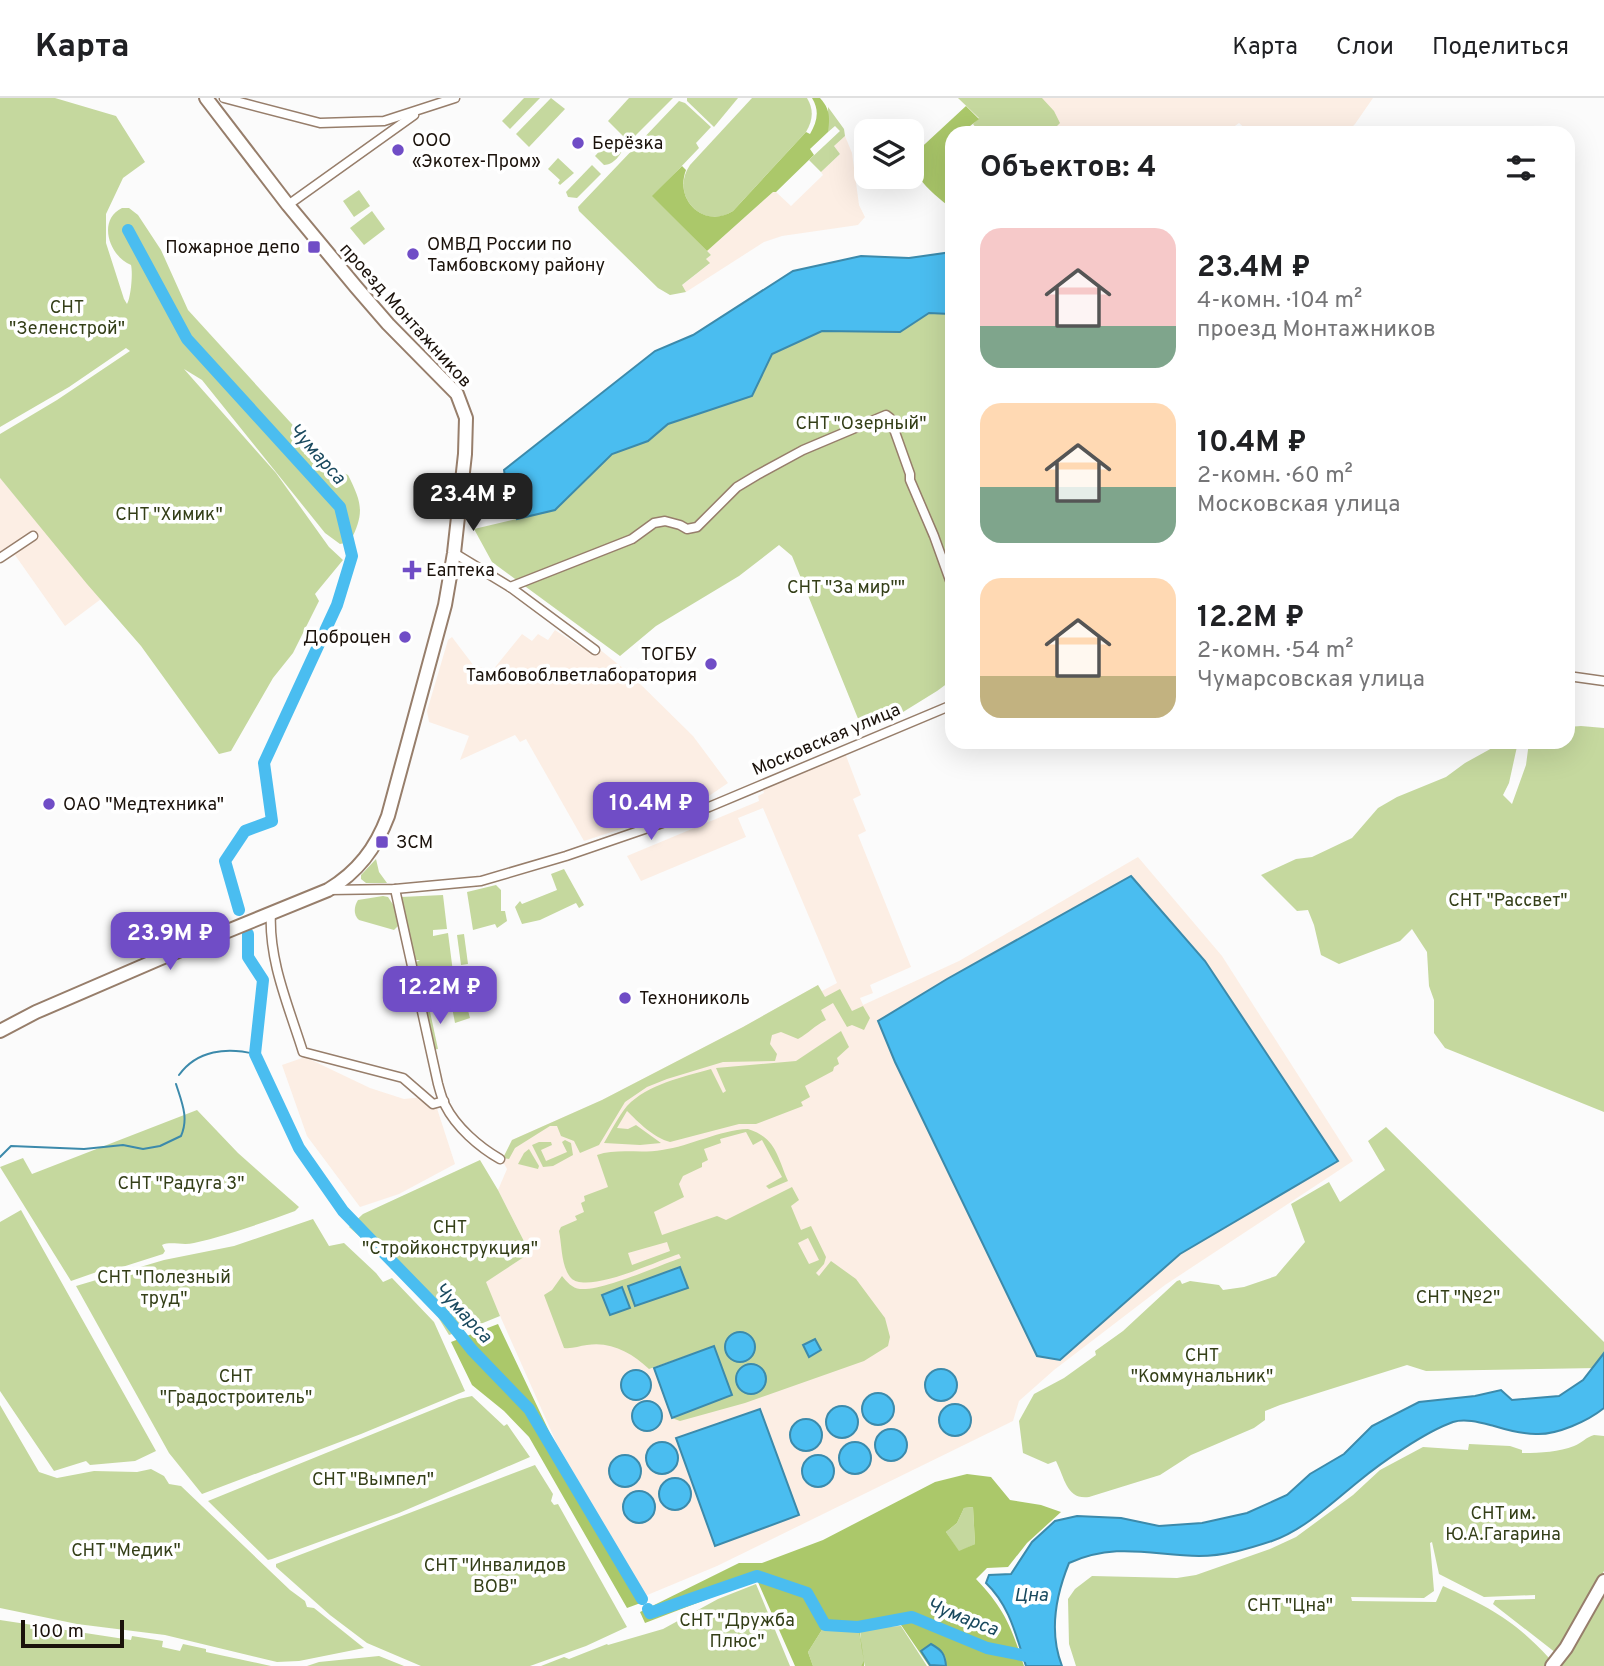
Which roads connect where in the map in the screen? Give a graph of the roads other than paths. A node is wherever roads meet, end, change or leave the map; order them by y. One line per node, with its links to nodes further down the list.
1 (206, 98): 6 (main road, проезд Монтажников)
2 (224, 98): 5 (street)
3 (432, 98): 5 (street)
4 (455, 98): 5 (street)
5 (422, 110): 6 (street)
6 (288, 205): 8 (main road, проезд Монтажников)
7 (33, 536): 9 (street)
8 (454, 554): 11 (street); 17 (main road, проезд Монтажников)
9 (0, 558)
10 (945, 567): 11 (street)
11 (510, 587): 12 (street)
12 (595, 650)
13 (1575, 677): 14 (street)
14 (1604, 681)
15 (945, 708): 16 (street, Московская улица)
16 (396, 888): 17 (street, Московская улица); 20 (street)
17 (328, 890): 18 (main road, Московская улица)
18 (271, 912): 19 (main road, Московская улица); 20 (street)
19 (0, 1031)
20 (444, 1101): 21 (street)
21 (500, 1159)
22 (1604, 1581): 23 (main road)
23 (1552, 1666)

